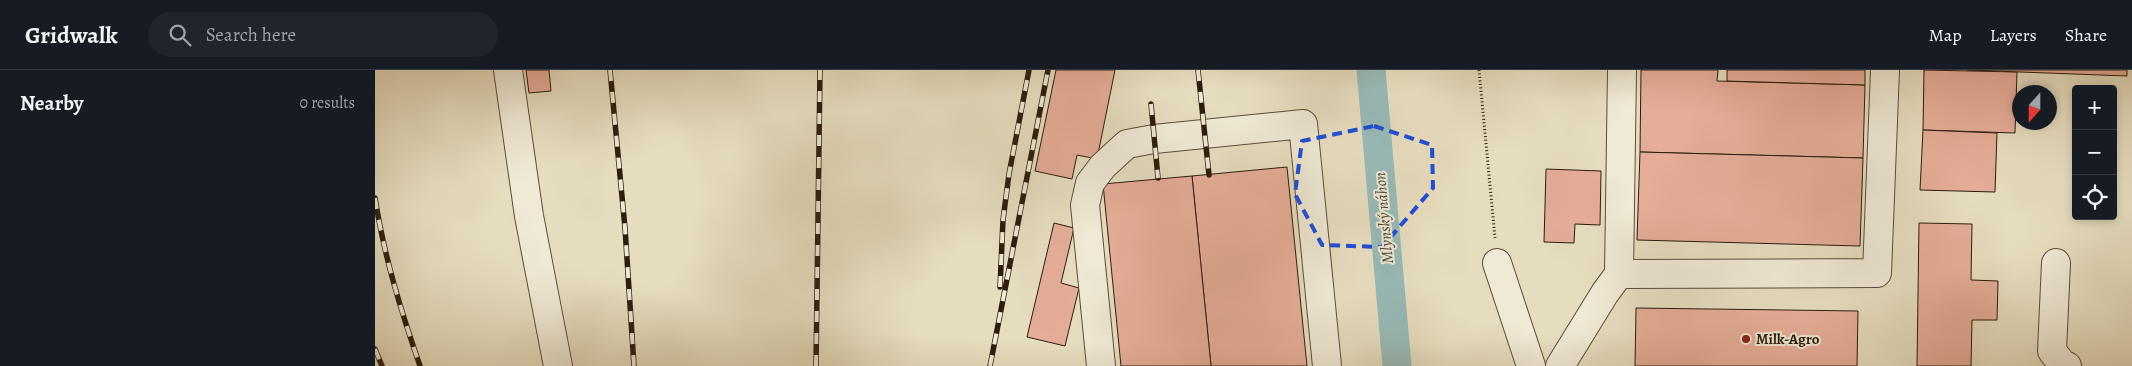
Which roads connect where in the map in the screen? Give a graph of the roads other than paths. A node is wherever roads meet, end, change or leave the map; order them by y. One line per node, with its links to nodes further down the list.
1 (508, 70): 7 (lane)
2 (1622, 70): 6 (lane)
3 (1885, 70): 6 (lane)
4 (1497, 263): 10 (lane)
5 (2056, 264): 12 (lane)
6 (1619, 274): 11 (lane)
7 (558, 366)
8 (1101, 366): 9 (lane)
9 (1327, 366)
10 (1531, 366)
11 (1560, 366)
12 (2067, 366)

